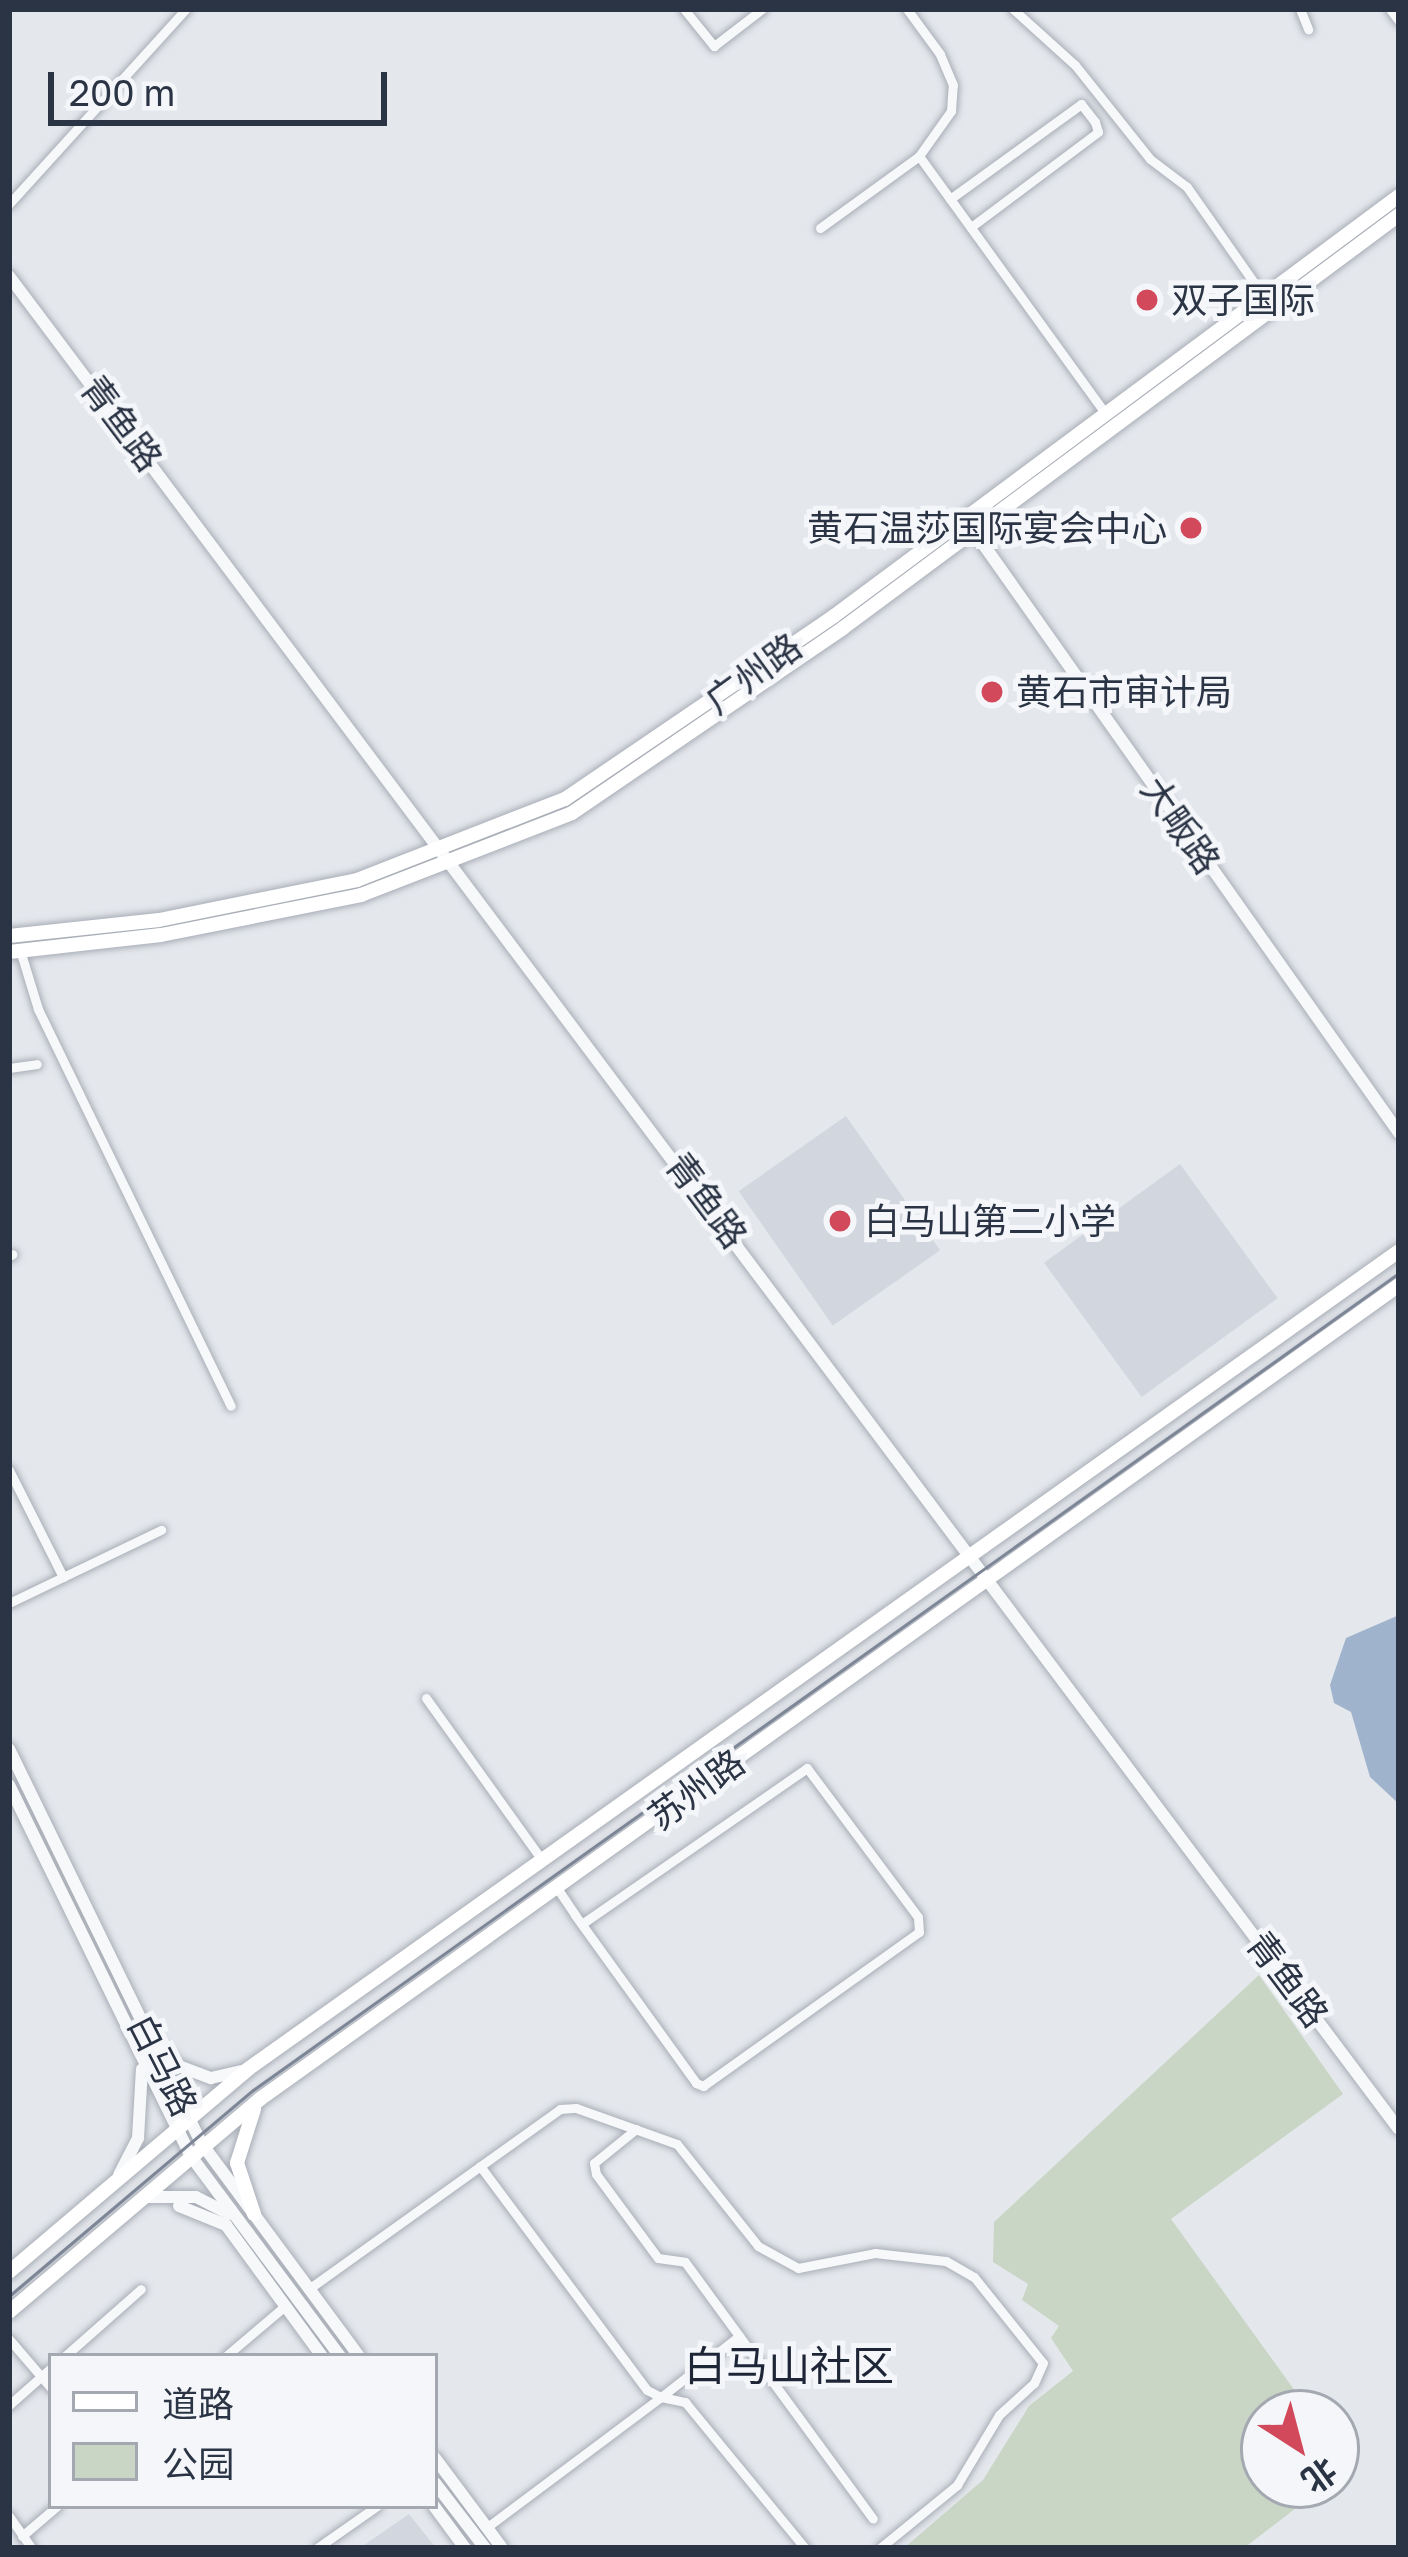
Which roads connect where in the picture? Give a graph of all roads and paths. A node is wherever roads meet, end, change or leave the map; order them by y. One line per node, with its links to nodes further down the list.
1 (186, 9): 15 (street)
2 (684, 9): 3 (street)
3 (762, 9)
4 (908, 9): 12 (street)
5 (1013, 9): 10 (street)
6 (1300, 9): 9 (street)
7 (1390, 9): 8 (street)
8 (1399, 21)
9 (1308, 29)
10 (1100, 92): 11 (street); 20 (street)
11 (1081, 104): 14 (street); 17 (street)
12 (919, 156): 14 (street); 18 (street)
13 (1399, 196): 20 (main road, 广州路)
14 (950, 199): 17 (street)
15 (9, 204)
16 (1399, 215): 23 (main road, 广州路)
17 (970, 227): 21 (street)
18 (820, 228)
19 (9, 275): 24 (street, 青鱼路)
20 (1264, 297): 21 (main road, 广州路)
21 (1106, 414): 22 (main road, 广州路)
22 (964, 517): 23 (street, 大畈路); 24 (main road, 广州路)
23 (974, 531): 24 (main road, 广州路); 29 (street, 大畈路)
24 (449, 856): 25 (main road, 广州路); 26 (main road, 广州路); 35 (street, 青鱼路)
25 (9, 936)
26 (15, 951): 32 (street)
27 (37, 1064): 28 (street)
28 (9, 1068)
29 (1399, 1132)
30 (1399, 1251): 35 (main road, 苏州路)
31 (1399, 1286): 37 (main road, 苏州路)
32 (231, 1406)
33 (9, 1470): 36 (street)
34 (161, 1530): 36 (street)
35 (970, 1551): 37 (street, 青鱼路); 42 (main road, 苏州路)
36 (63, 1577): 38 (street)
37 (990, 1577): 43 (main road, 苏州路); 49 (street, 青鱼路)
38 (9, 1603)
39 (426, 1698): 42 (street)
40 (9, 1750): 45 (street, 白马路)
41 (9, 1785): 45 (street, 白马路)
42 (539, 1856): 46 (main road, 苏州路)
43 (556, 1888): 44 (street); 47 (main road, 苏州路)
44 (582, 1924): 44 (street)
45 (140, 2036): 46 (street); 48 (street, 白马路); 53 (street)
46 (248, 2069): 48 (main road, 苏州路)
47 (260, 2099): 51 (main road, 苏州路); 56 (main road)
48 (181, 2120): 51 (street, 白马路); 53 (main road, 苏州路)
49 (1399, 2128)
50 (636, 2129): 52 (street); 63 (street); 88 (street)
51 (196, 2150): 54 (main road, 苏州路); 56 (street, 白马路); 57 (street, 白马路)
52 (480, 2166): 59 (street); 71 (street)
53 (119, 2175): 58 (main road, 苏州路)
54 (130, 2204): 57 (street); 62 (main road, 苏州路)
55 (179, 2206): 61 (street)
56 (254, 2214): 59 (street, 白马路)
57 (250, 2234): 68 (street, 白马路)
58 (10, 2269)
59 (310, 2288): 69 (street, 白马路)
60 (141, 2289): 65 (street)
61 (285, 2306): 66 (street); 67 (street)
62 (9, 2312)
63 (739, 2336): 71 (street); 79 (street)
64 (9, 2339): 70 (street)
65 (68, 2353)
66 (230, 2353)
67 (320, 2353)
68 (338, 2353)
69 (357, 2353)
70 (46, 2372): 72 (street)
71 (661, 2397): 80 (street); 87 (street)
72 (9, 2405)
73 (438, 2462): 80 (street)
74 (438, 2486): 85 (street)
75 (54, 2509): 81 (street)
76 (373, 2509): 83 (street)
77 (436, 2509): 84 (street)
78 (9, 2516): 81 (street)
79 (873, 2519)
80 (487, 2527): 86 (street)
81 (22, 2536): 82 (street)
82 (31, 2548)
83 (316, 2548)
84 (465, 2548)
85 (485, 2548)
86 (502, 2548)
87 (805, 2548)
88 (880, 2548)

